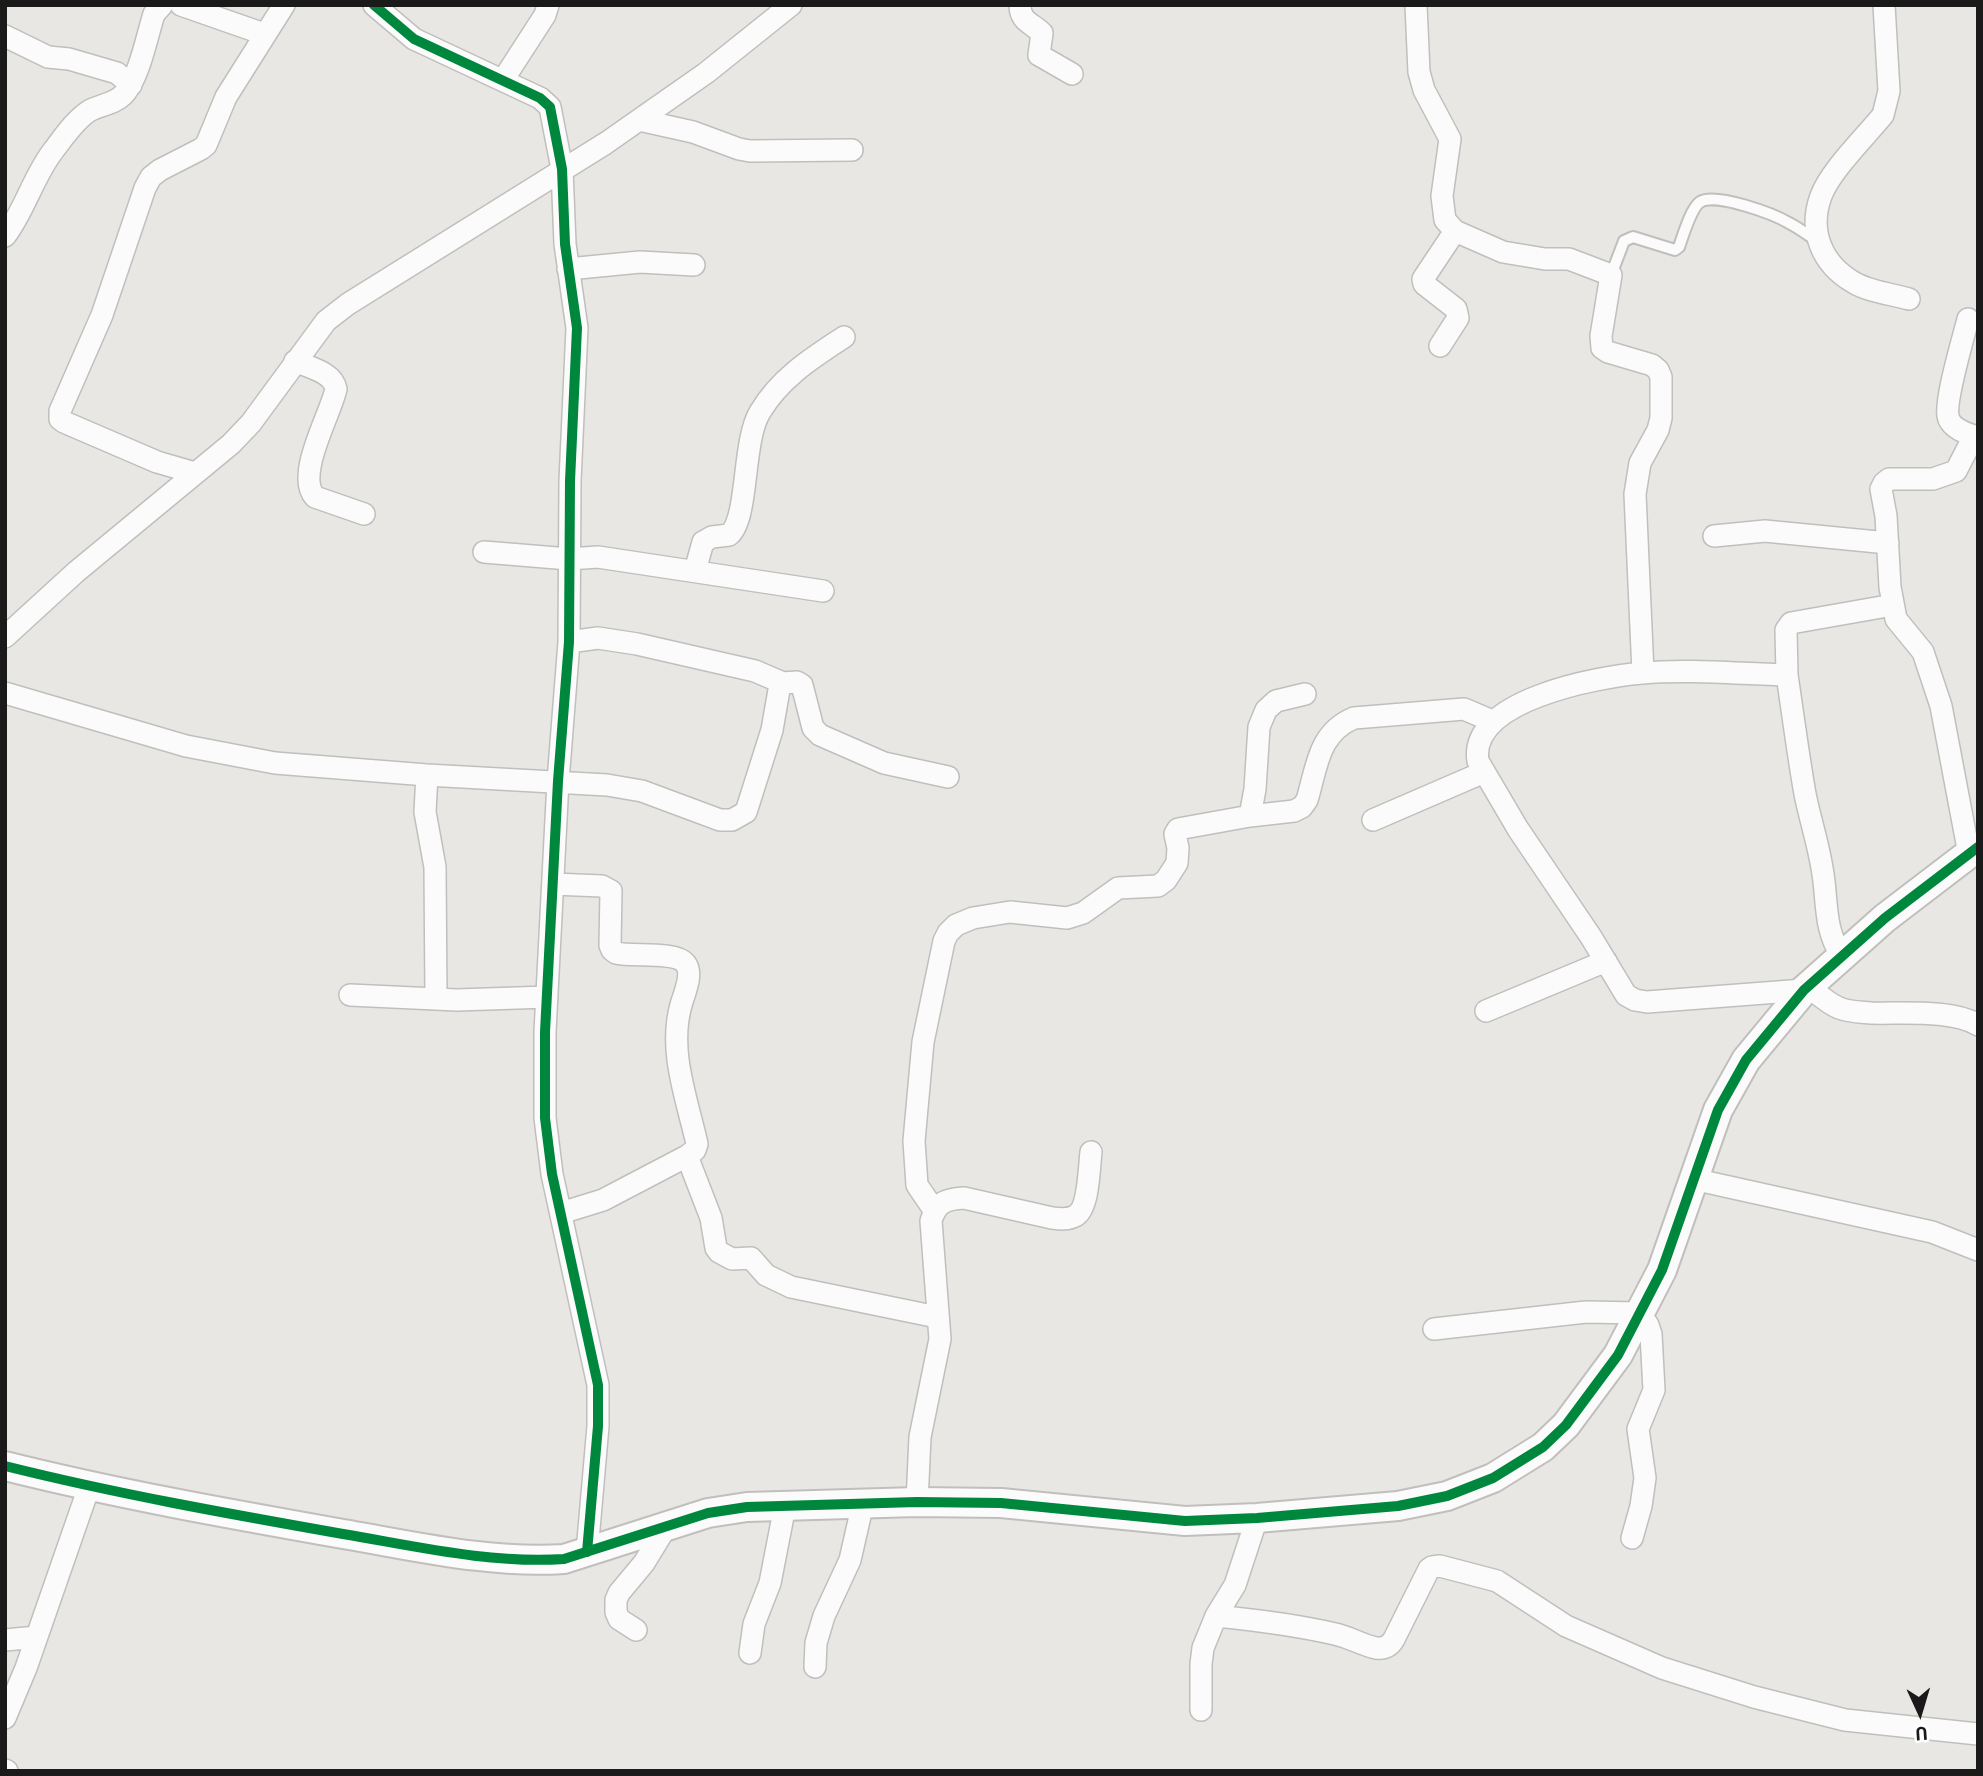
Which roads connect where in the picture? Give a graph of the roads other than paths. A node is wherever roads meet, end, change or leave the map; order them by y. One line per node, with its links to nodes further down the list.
1 (162, 5): 14 (street)
2 (181, 5): 10 (street)
3 (284, 5): 10 (street)
4 (374, 5): 13 (street)
5 (548, 5): 13 (street)
6 (791, 5): 15 (street)
7 (1020, 5): 12 (street)
8 (1416, 5): 18 (street)
9 (1884, 5): 20 (street)
10 (264, 34): 30 (street)
11 (5, 36): 14 (street)
12 (1072, 74)
13 (503, 80): 17 (street)
14 (131, 85): 19 (street)
15 (639, 120): 16 (street); 17 (street)
16 (852, 150)
17 (562, 169): 22 (street); 28 (street)
18 (1455, 231): 23 (street); 27 (street)
19 (5, 236)
20 (1817, 241): 23 (lane); 24 (street)
21 (694, 265): 22 (street)
22 (568, 269): 35 (street)
23 (1611, 275): 41 (street)
24 (1909, 299)
25 (1968, 319): 29 (street)
26 (844, 337): 36 (street)
27 (1440, 346)
28 (295, 361): 30 (street); 31 (street)
29 (1976, 436): 33 (street)
30 (195, 473): 39 (street)
31 (364, 514)
32 (1714, 536): 33 (street)
33 (1888, 542): 38 (street)
34 (484, 552): 35 (street)
35 (569, 559): 36 (street); 40 (street)
36 (695, 571): 37 (street)
37 (823, 591)
38 (1893, 605): 42 (street); 53 (street)
39 (5, 637)
40 (569, 642): 43 (street); 50 (street)
41 (1643, 673): 42 (street); 46 (street)
42 (1787, 676): 55 (street)
43 (783, 683): 49 (street); 50 (street)
44 (5, 693): 48 (street)
45 (1305, 694): 51 (street)
46 (1492, 721): 47 (street); 51 (street)
47 (1484, 772): 52 (street); 56 (street)
48 (426, 775): 50 (street); 60 (street)
49 (948, 777)
50 (558, 781): 54 (street)
51 (1250, 816): 66 (street)
52 (1373, 820)
53 (1973, 850): 55 (street)
54 (553, 884): 59 (street); 64 (street)
55 (1842, 956): 57 (street)
56 (1606, 961): 57 (street); 61 (street)
57 (1806, 988): 62 (street); 65 (street)
58 (350, 995): 60 (street)
59 (547, 997): 60 (street); 67 (street)
60 (436, 999)
61 (1486, 1012)
62 (1978, 1025)
63 (1091, 1152): 66 (street)
64 (687, 1156): 67 (street); 70 (street)
65 (1693, 1179): 68 (street); 69 (street)
66 (934, 1210): 70 (street)
67 (561, 1213): 80 (street)
68 (1978, 1250)
69 (1639, 1313): 71 (street); 77 (street); 79 (street)
70 (937, 1317): 74 (street)
71 (1434, 1329)
72 (5, 1466): 73 (street)
73 (89, 1487): 80 (street); 83 (street)
74 (917, 1502): 75 (street); 77 (street)
75 (863, 1503): 76 (street); 86 (street)
76 (785, 1506): 78 (street); 85 (street)
77 (1257, 1518): 81 (street)
78 (666, 1527): 80 (street); 82 (street)
79 (1632, 1538)
80 (587, 1552)
81 (1216, 1616): 87 (street); 89 (street)
82 (636, 1630)
83 (37, 1637): 84 (street); 88 (street)
84 (5, 1640)
85 (750, 1653)
86 (815, 1668)
87 (1201, 1710)
88 (5, 1718)
89 (1978, 1734)

